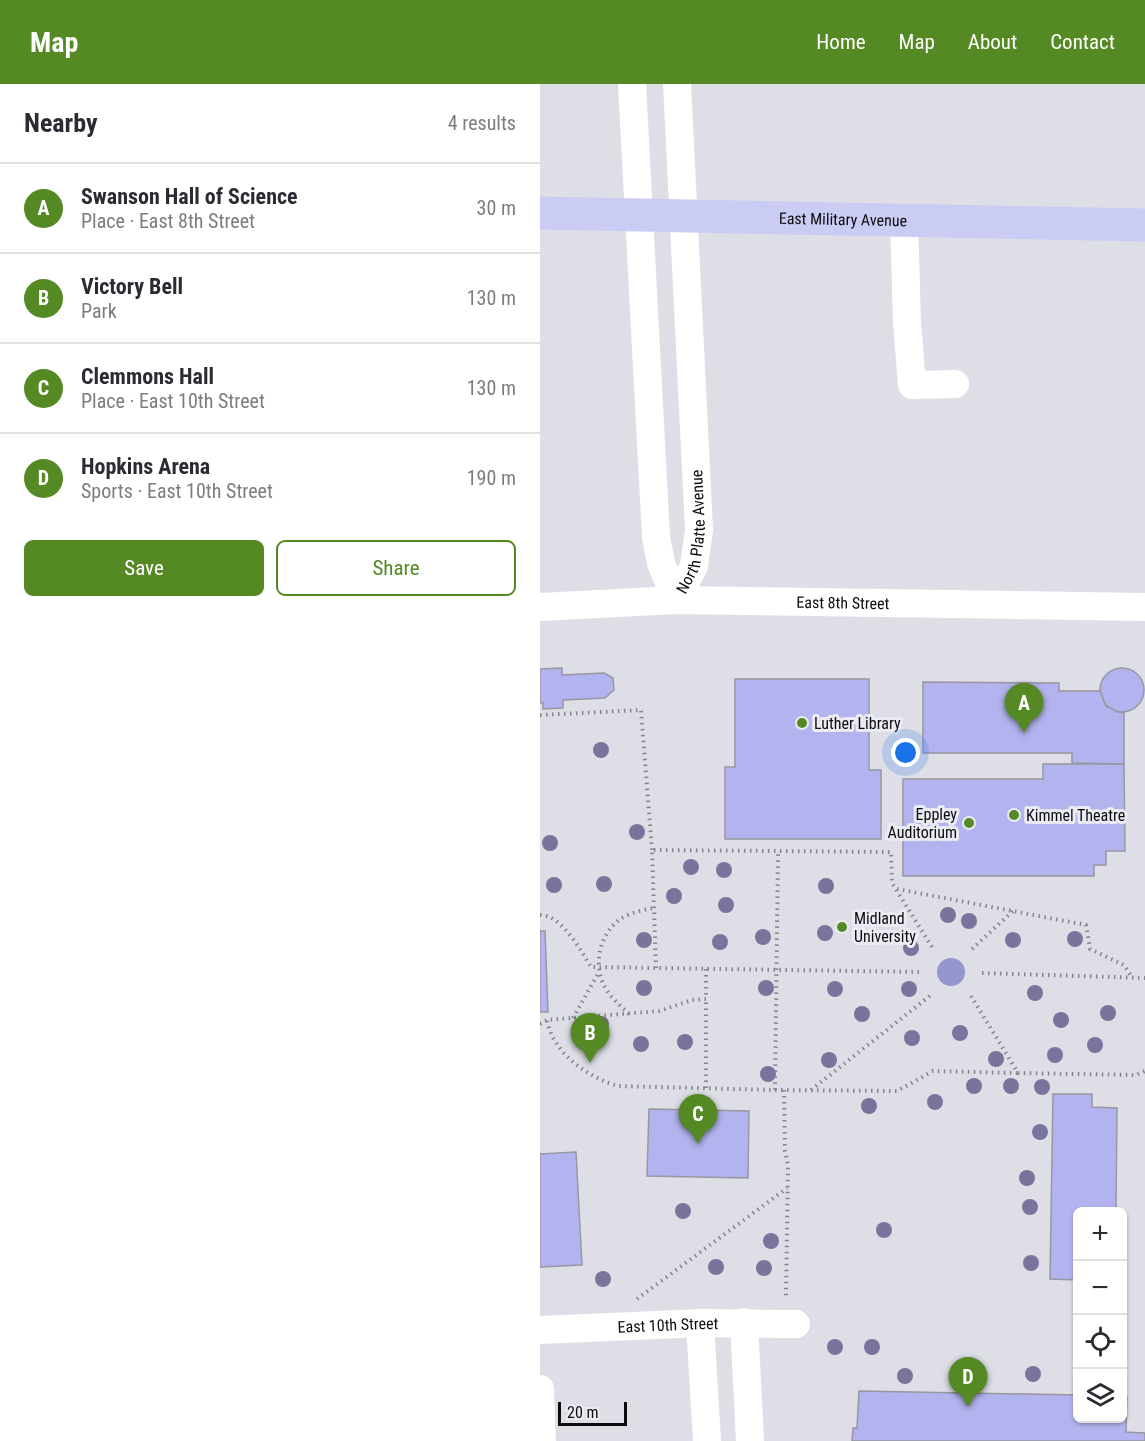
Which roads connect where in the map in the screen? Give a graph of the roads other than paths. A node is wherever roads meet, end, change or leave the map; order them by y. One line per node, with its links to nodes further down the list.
1 (632, 84): 4 (street, North Platte Avenue)
2 (677, 84): 5 (street, North Platte Avenue)
3 (540, 213): 4 (main road, East Military Avenue)
4 (640, 215): 5 (main road, East Military Avenue); 9 (street, North Platte Avenue)
5 (685, 215): 6 (main road, East Military Avenue); 9 (street, North Platte Avenue)
6 (904, 220): 7 (main road, East Military Avenue); 8 (street)
7 (1145, 225)
8 (956, 384)
9 (676, 600): 10 (street, East 8th Street); 11 (street, East 8th Street)
10 (540, 607)
11 (1145, 607)
12 (744, 1322): 13 (street, East 10th Street); 14 (street, East 10th Street); 20 (street)
13 (700, 1323): 15 (street, East 10th Street); 19 (street)
14 (796, 1324)
15 (540, 1330)
16 (540, 1389): 17 (street)
17 (540, 1394): 18 (street)
18 (542, 1441)
19 (707, 1441)
20 (750, 1441)

